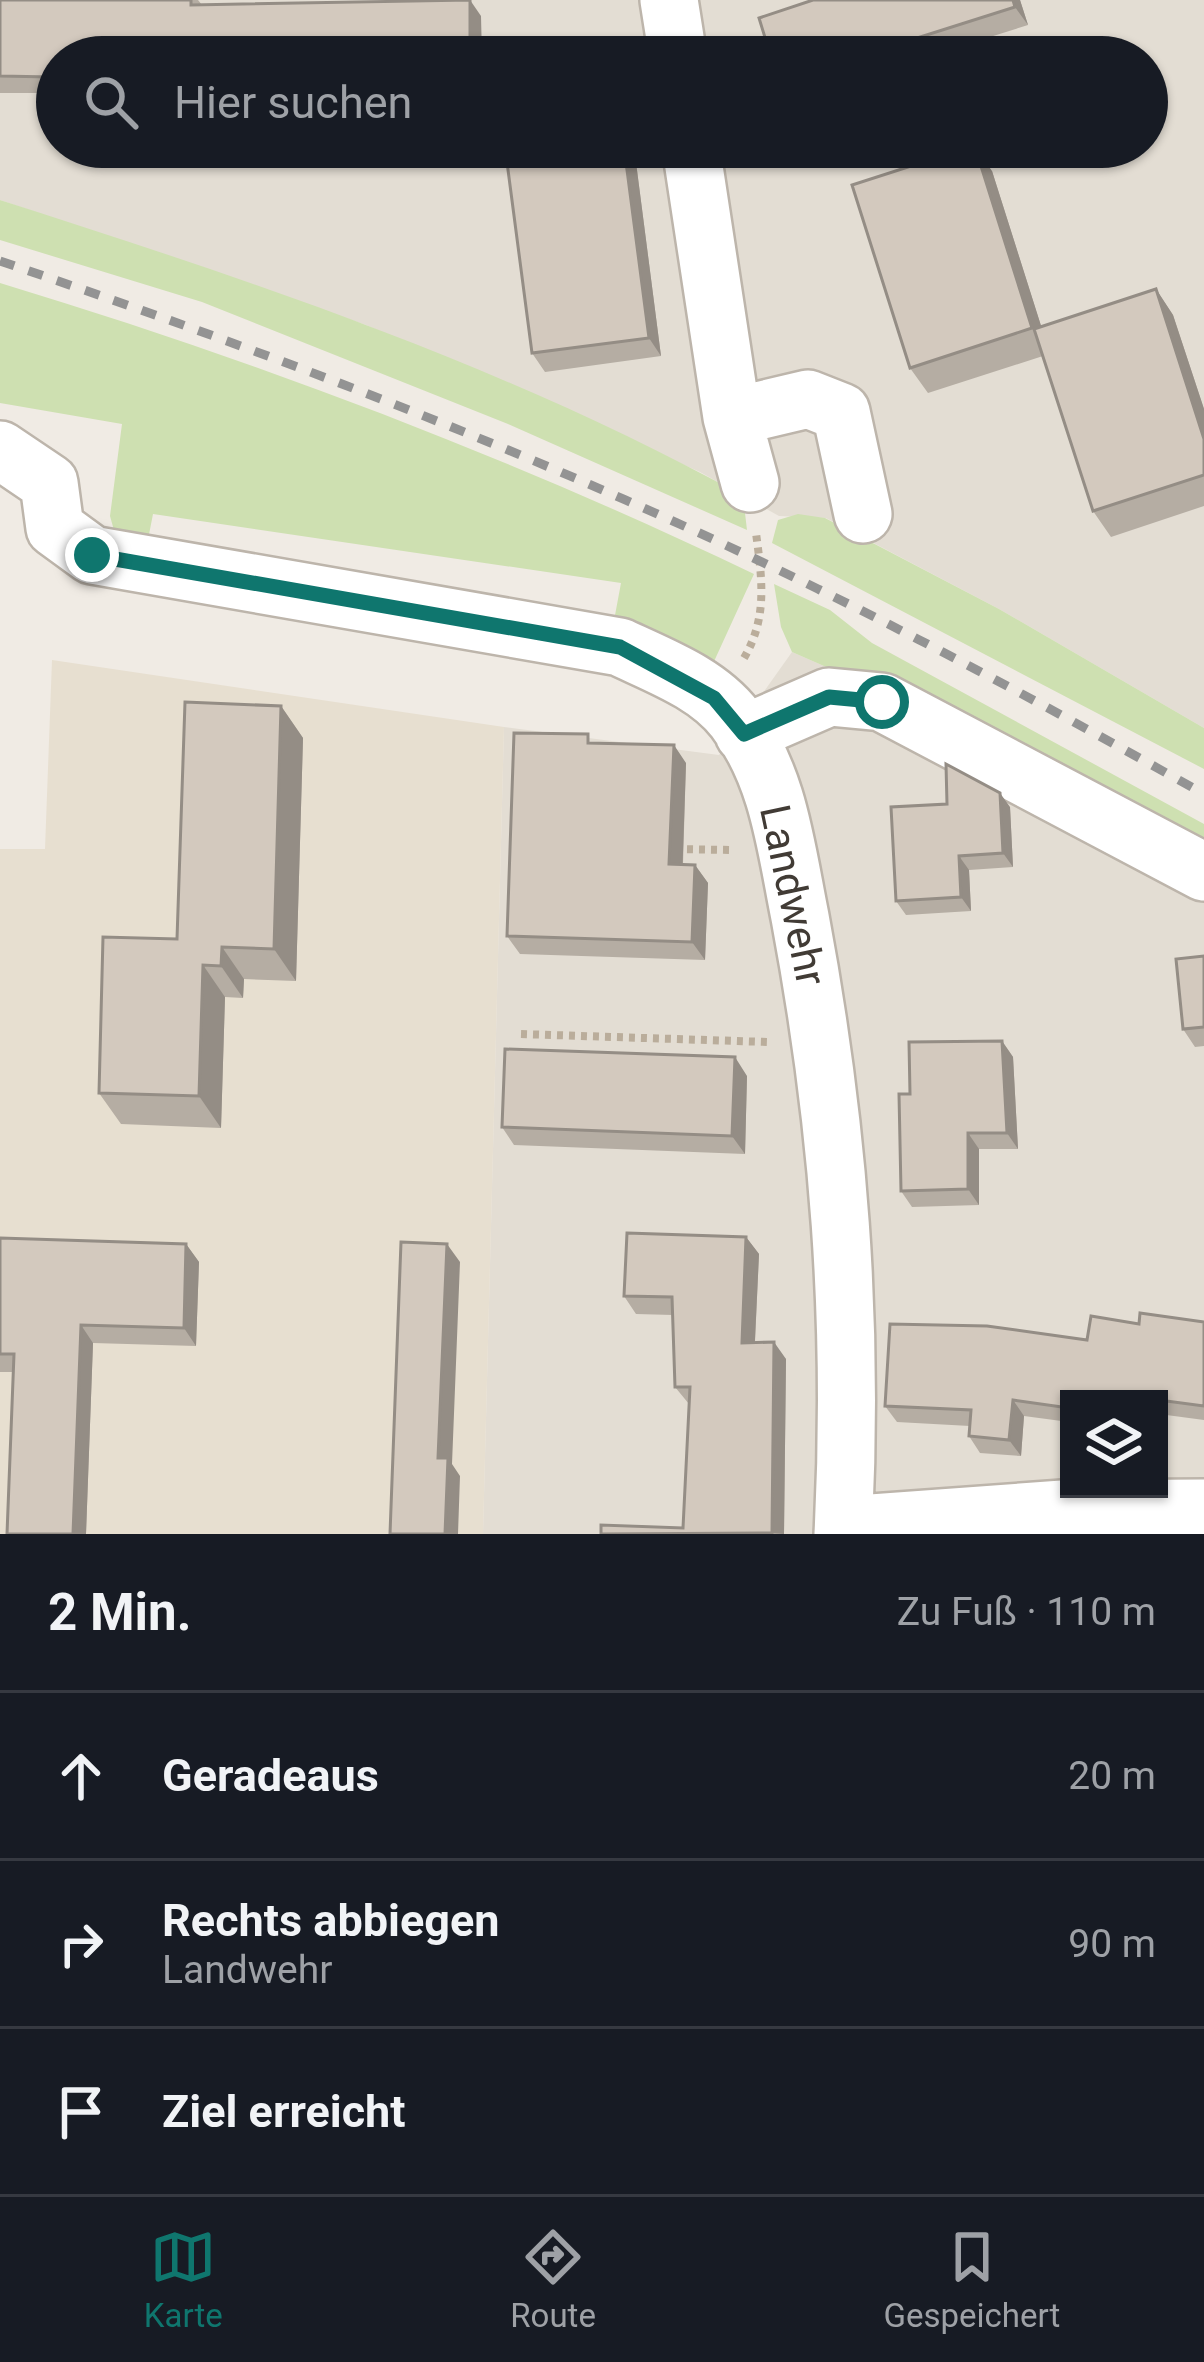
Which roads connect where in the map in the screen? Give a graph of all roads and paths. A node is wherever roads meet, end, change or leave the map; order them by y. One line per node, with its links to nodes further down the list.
1 (670, 0): 2 (street)
2 (675, 36)
3 (694, 168): 4 (street)
4 (732, 417): 6 (street); 7 (street)
5 (0, 450): 8 (street)
6 (750, 483): 8 (path)
7 (863, 514)
8 (729, 716): 10 (street, Landwehr); 11 (street)
9 (667, 849): 10 (path)
10 (787, 852): 13 (street, Landwehr)
11 (1204, 872)
12 (521, 1034): 13 (path)
13 (824, 1044): 15 (street, Landwehr)
14 (1204, 1508): 15 (street)
15 (843, 1529)

